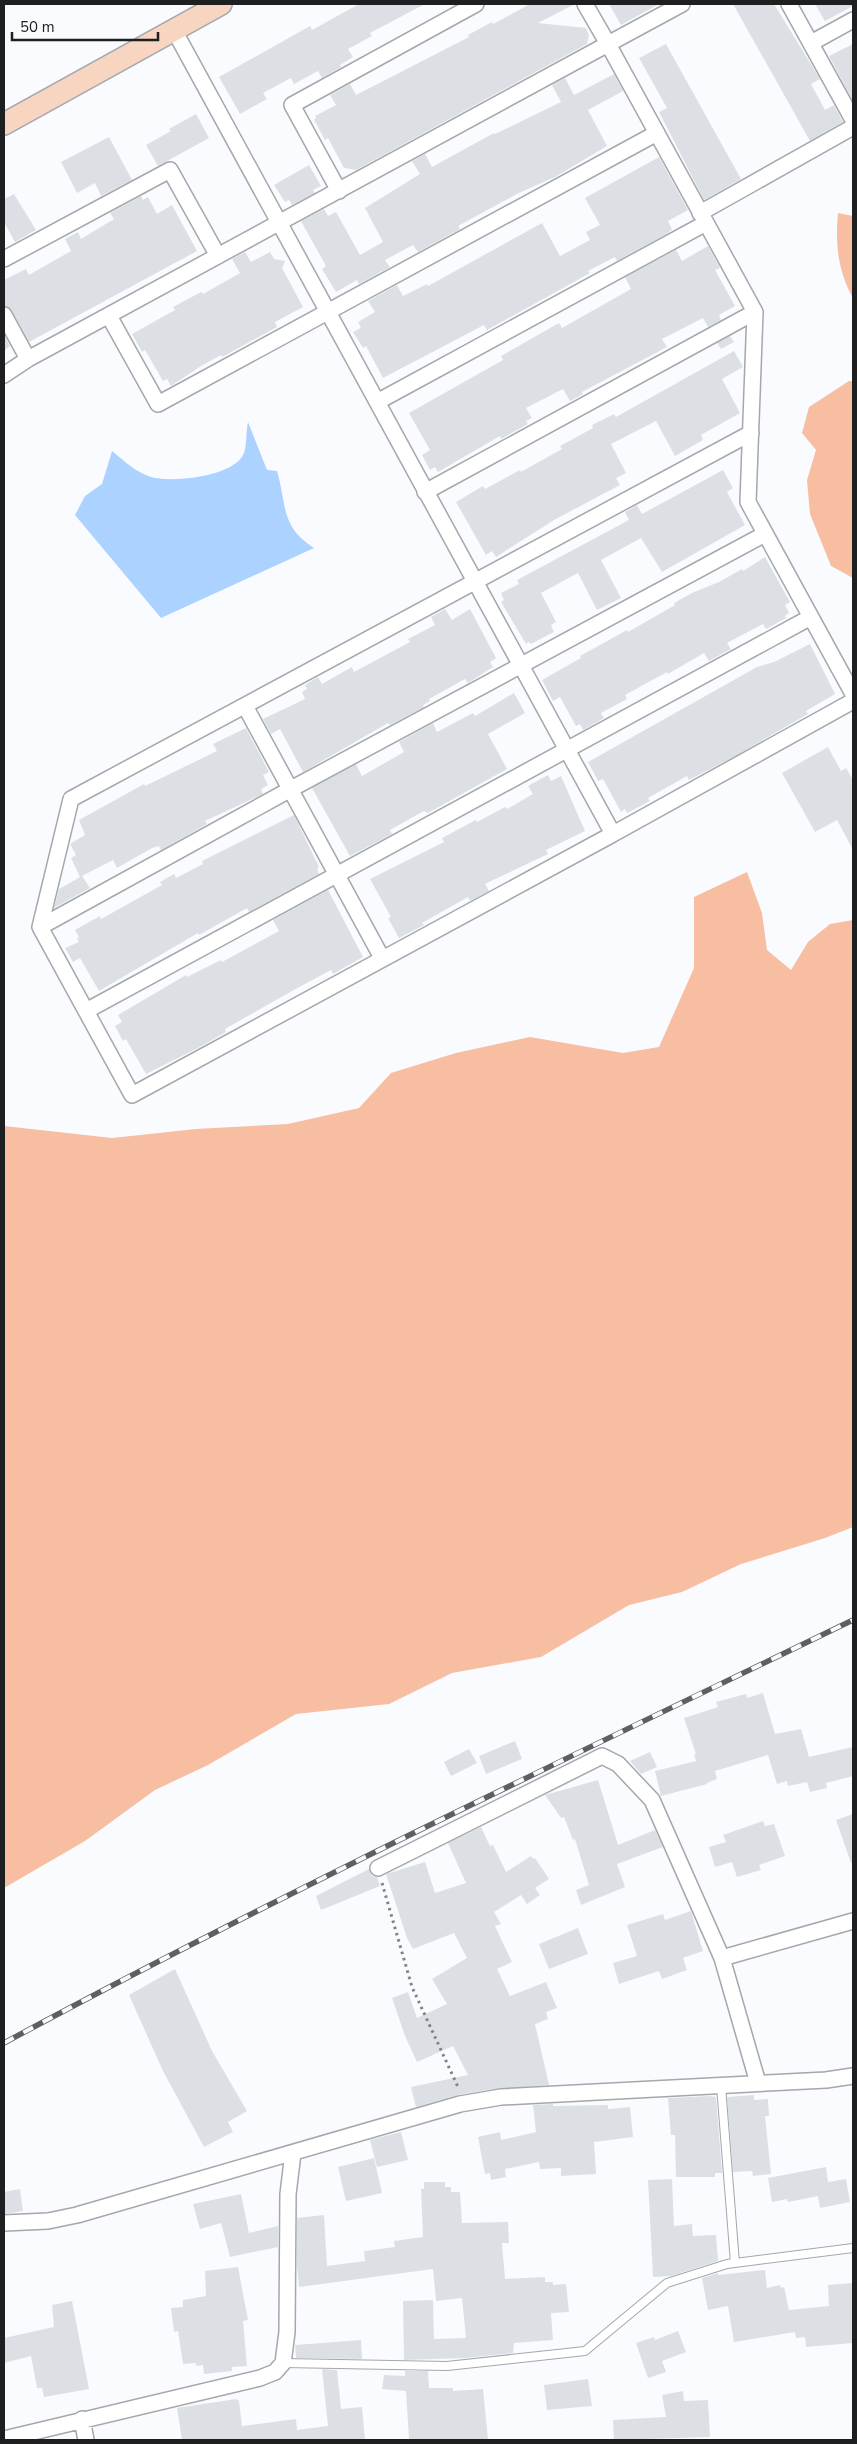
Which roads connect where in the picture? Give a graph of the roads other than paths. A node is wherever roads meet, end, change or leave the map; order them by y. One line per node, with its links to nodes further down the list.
1 (221, 4): 7 (street)
2 (476, 4): 14 (street)
3 (585, 4): 9 (street)
4 (682, 4): 9 (street)
5 (789, 4): 8 (street)
6 (853, 20): 8 (street)
7 (174, 30): 11 (street); 16 (street)
8 (811, 43): 10 (street)
9 (608, 44): 13 (street); 14 (street)
10 (853, 120)
11 (4, 124)
12 (853, 127): 15 (street)
13 (657, 134): 15 (street); 19 (street)
14 (339, 190): 16 (street)
15 (703, 218): 20 (street); 25 (street)
16 (279, 223): 17 (street); 19 (street)
17 (218, 256): 18 (street); 22 (street)
18 (4, 259)
19 (328, 312): 22 (street); 25 (street)
20 (755, 312): 26 (street); 27 (street)
21 (4, 315): 23 (street)
22 (109, 316): 23 (street)
23 (28, 359): 24 (street)
24 (4, 375)
25 (377, 402): 27 (street)
26 (751, 433): 28 (street); 29 (street)
27 (425, 492): 29 (street)
28 (765, 534): 30 (street); 31 (street)
29 (474, 581): 31 (street); 34 (street)
30 (811, 617): 32 (street); 35 (street)
31 (520, 665): 35 (street); 36 (street)
32 (853, 694)
33 (853, 701): 37 (street)
34 (245, 706): 36 (street); 39 (street)
35 (566, 749): 37 (street); 38 (street)
36 (291, 789): 38 (street); 39 (street)
37 (612, 834): 40 (street)
38 (337, 875): 40 (street); 41 (street)
39 (40, 927): 41 (street)
40 (382, 958): 41 (street)
41 (86, 1011)
42 (378, 1868): 44 (street)
43 (853, 1921): 44 (street)
44 (722, 1958): 46 (street)
45 (853, 2076): 46 (street)
46 (758, 2083): 47 (street)
47 (721, 2086): 48 (street); 51 (lane)
48 (293, 2153): 49 (street); 52 (street)
49 (4, 2223)
50 (853, 2248): 51 (lane)
51 (735, 2263): 52 (lane)
52 (283, 2363): 53 (street)
53 (82, 2419): 54 (street); 55 (street)
54 (4, 2438)
55 (86, 2440)

